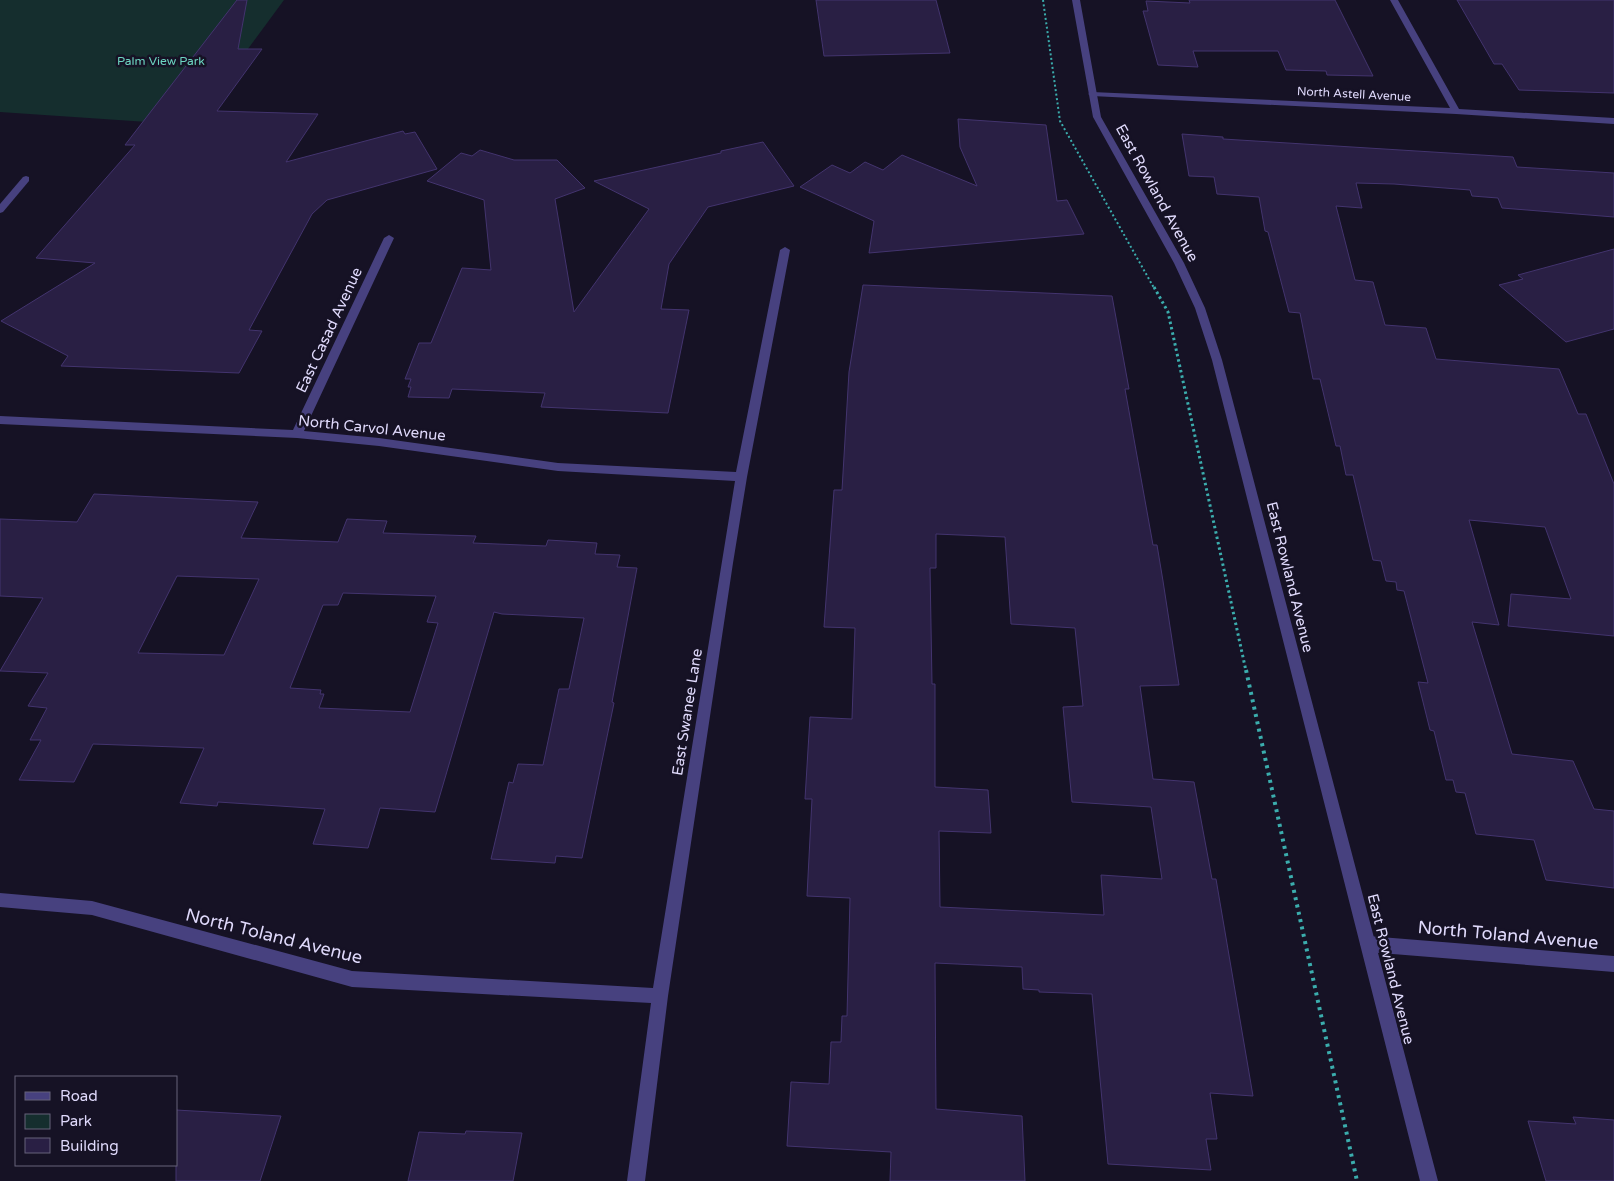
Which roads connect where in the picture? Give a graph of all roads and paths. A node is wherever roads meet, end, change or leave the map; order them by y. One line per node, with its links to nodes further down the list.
1 (1043, 0): 19 (path)
2 (1076, 0): 4 (street, East Rowland Avenue)
3 (1394, 0): 5 (street)
4 (1092, 94): 5 (street, North Astell Avenue); 15 (street, East Rowland Avenue)
5 (1456, 111): 6 (street, North Astell Avenue)
6 (1614, 121)
7 (26, 179): 8 (street)
8 (0, 210)
9 (389, 238): 12 (street, East Casad Avenue)
10 (785, 250): 13 (street, East Swanee Lane)
11 (0, 420): 12 (street, North Carvol Avenue)
12 (296, 434): 13 (street, North Carvol Avenue)
13 (741, 477): 17 (street, East Swanee Lane)
14 (0, 900): 17 (street, North Toland Avenue)
15 (1368, 944): 16 (street, North Toland Avenue); 20 (street, East Rowland Avenue)
16 (1614, 964)
17 (660, 996): 18 (street, East Swanee Lane)
18 (636, 1181)
19 (1357, 1181)
20 (1429, 1181)

